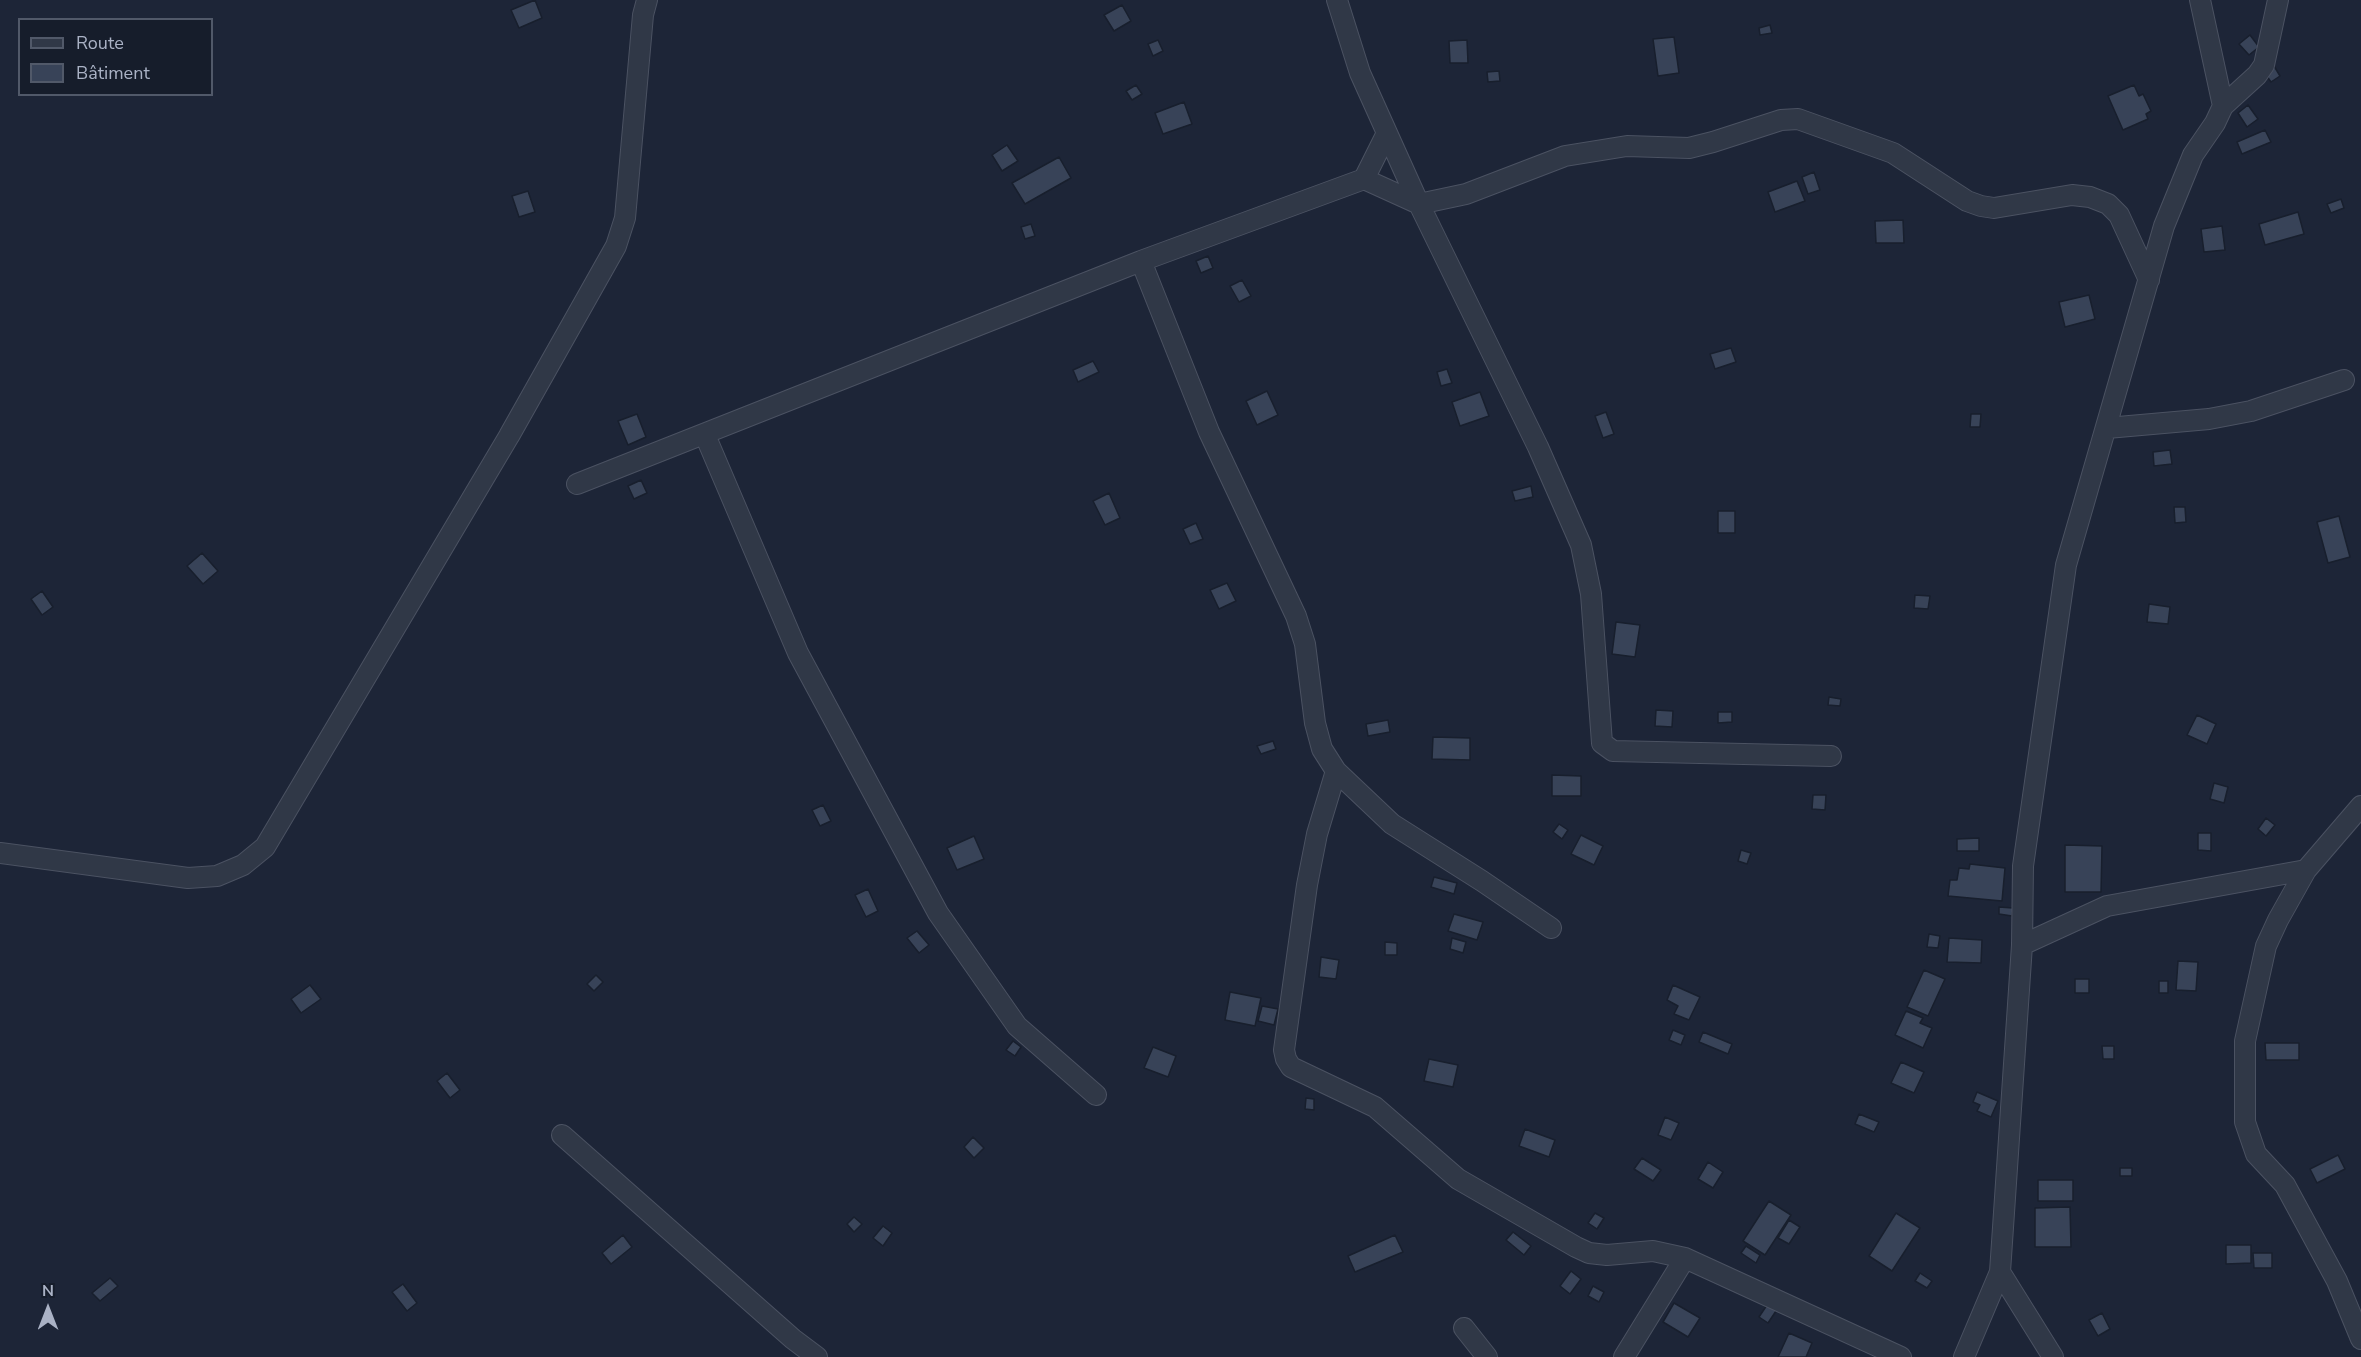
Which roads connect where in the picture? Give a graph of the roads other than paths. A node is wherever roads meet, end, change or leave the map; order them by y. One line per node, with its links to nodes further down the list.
1 (647, 0): 18 (street)
2 (1337, 0): 6 (street)
3 (2200, 0): 5 (street)
4 (2278, 0): 5 (street)
5 (2223, 106): 10 (street)
6 (1388, 133): 7 (street); 8 (street)
7 (1364, 179): 8 (street); 9 (street)
8 (1419, 204): 10 (street); 15 (street)
9 (1141, 261): 13 (street); 16 (street)
10 (2149, 280): 12 (street)
11 (2344, 380): 12 (street)
12 (2107, 428): 21 (street)
13 (705, 435): 14 (street); 22 (street)
14 (578, 484)
15 (1831, 756)
16 (1336, 771): 20 (street); 24 (street)
17 (2361, 806): 19 (street)
18 (0, 853)
19 (2306, 870): 21 (street); 27 (street)
20 (1551, 928)
21 (2022, 945): 25 (street)
22 (1096, 1095)
23 (561, 1135): 28 (street)
24 (1685, 1258): 30 (street); 31 (street)
25 (2000, 1272): 32 (street); 33 (street)
26 (1464, 1328): 29 (street)
27 (2361, 1340)
28 (817, 1357)
29 (1487, 1357)
30 (1624, 1357)
31 (1901, 1357)
32 (1964, 1357)
33 (2052, 1357)

